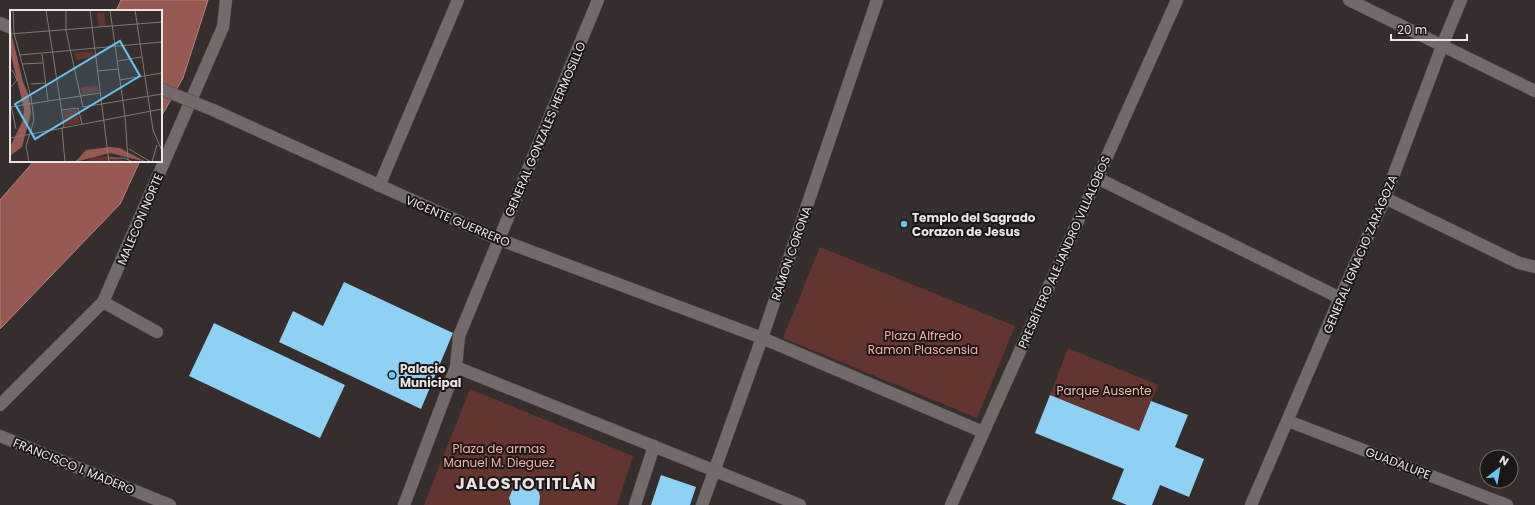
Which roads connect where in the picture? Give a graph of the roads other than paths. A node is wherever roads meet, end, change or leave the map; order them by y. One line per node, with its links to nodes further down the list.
1 (226, 0): 19 (street, MALECON NORTE)
2 (458, 0): 14 (street)
3 (598, 0): 16 (street, GENERAL GONZALES HERMOSILLO)
4 (877, 0): 21 (street, RAMON CORONA)
5 (1177, 0): 13 (street, PRESBÍTERO ALEJANDRO VILLALOBOS)
6 (1349, 0): 10 (street)
7 (1461, 0): 10 (street, GENERAL IGNACIO ZARAGOZA)
8 (0, 23): 9 (street)
9 (10, 28)
10 (1442, 46): 12 (street); 15 (street, GENERAL IGNACIO ZARAGOZA)
11 (162, 89): 14 (street, VICENTE GUERRERO, bridge)
12 (1535, 91)
13 (1097, 178): 18 (street); 25 (street, PRESBÍTERO ALEJANDRO VILLALOBOS)
14 (379, 186): 16 (street, VICENTE GUERRERO)
15 (1385, 198): 17 (street); 18 (street, GENERAL IGNACIO ZARAGOZA)
16 (498, 239): 21 (street, VICENTE GUERRERO); 22 (street, GENERAL GONZALES HERMOSILLO)
17 (1535, 268)
18 (1340, 298): 24 (street, GENERAL IGNACIO ZARAGOZA)
19 (103, 302): 20 (street); 23 (street, MALECON NORTE)
20 (157, 332)
21 (762, 338): 25 (street, VICENTE GUERRERO); 28 (street, RAMON CORONA)
22 (456, 367): 27 (street); 30 (street, GENERAL GONZALES HERMOSILLO)
23 (0, 405)
24 (1288, 421): 35 (street, GENERAL IGNACIO ZARAGOZA); 36 (street, GUADALUPE)
25 (983, 432): 34 (street, PRESBÍTERO ALEJANDRO VILLALOBOS)
26 (0, 436): 29 (street, FRANCISCO I. MADERO)
27 (654, 446): 28 (street); 31 (street)
28 (714, 470): 32 (street, RAMON CORONA); 33 (street)
29 (170, 505)
30 (404, 505)
31 (635, 505)
32 (702, 505)
33 (800, 505)
34 (951, 505)
35 (1251, 505)
36 (1507, 505)

